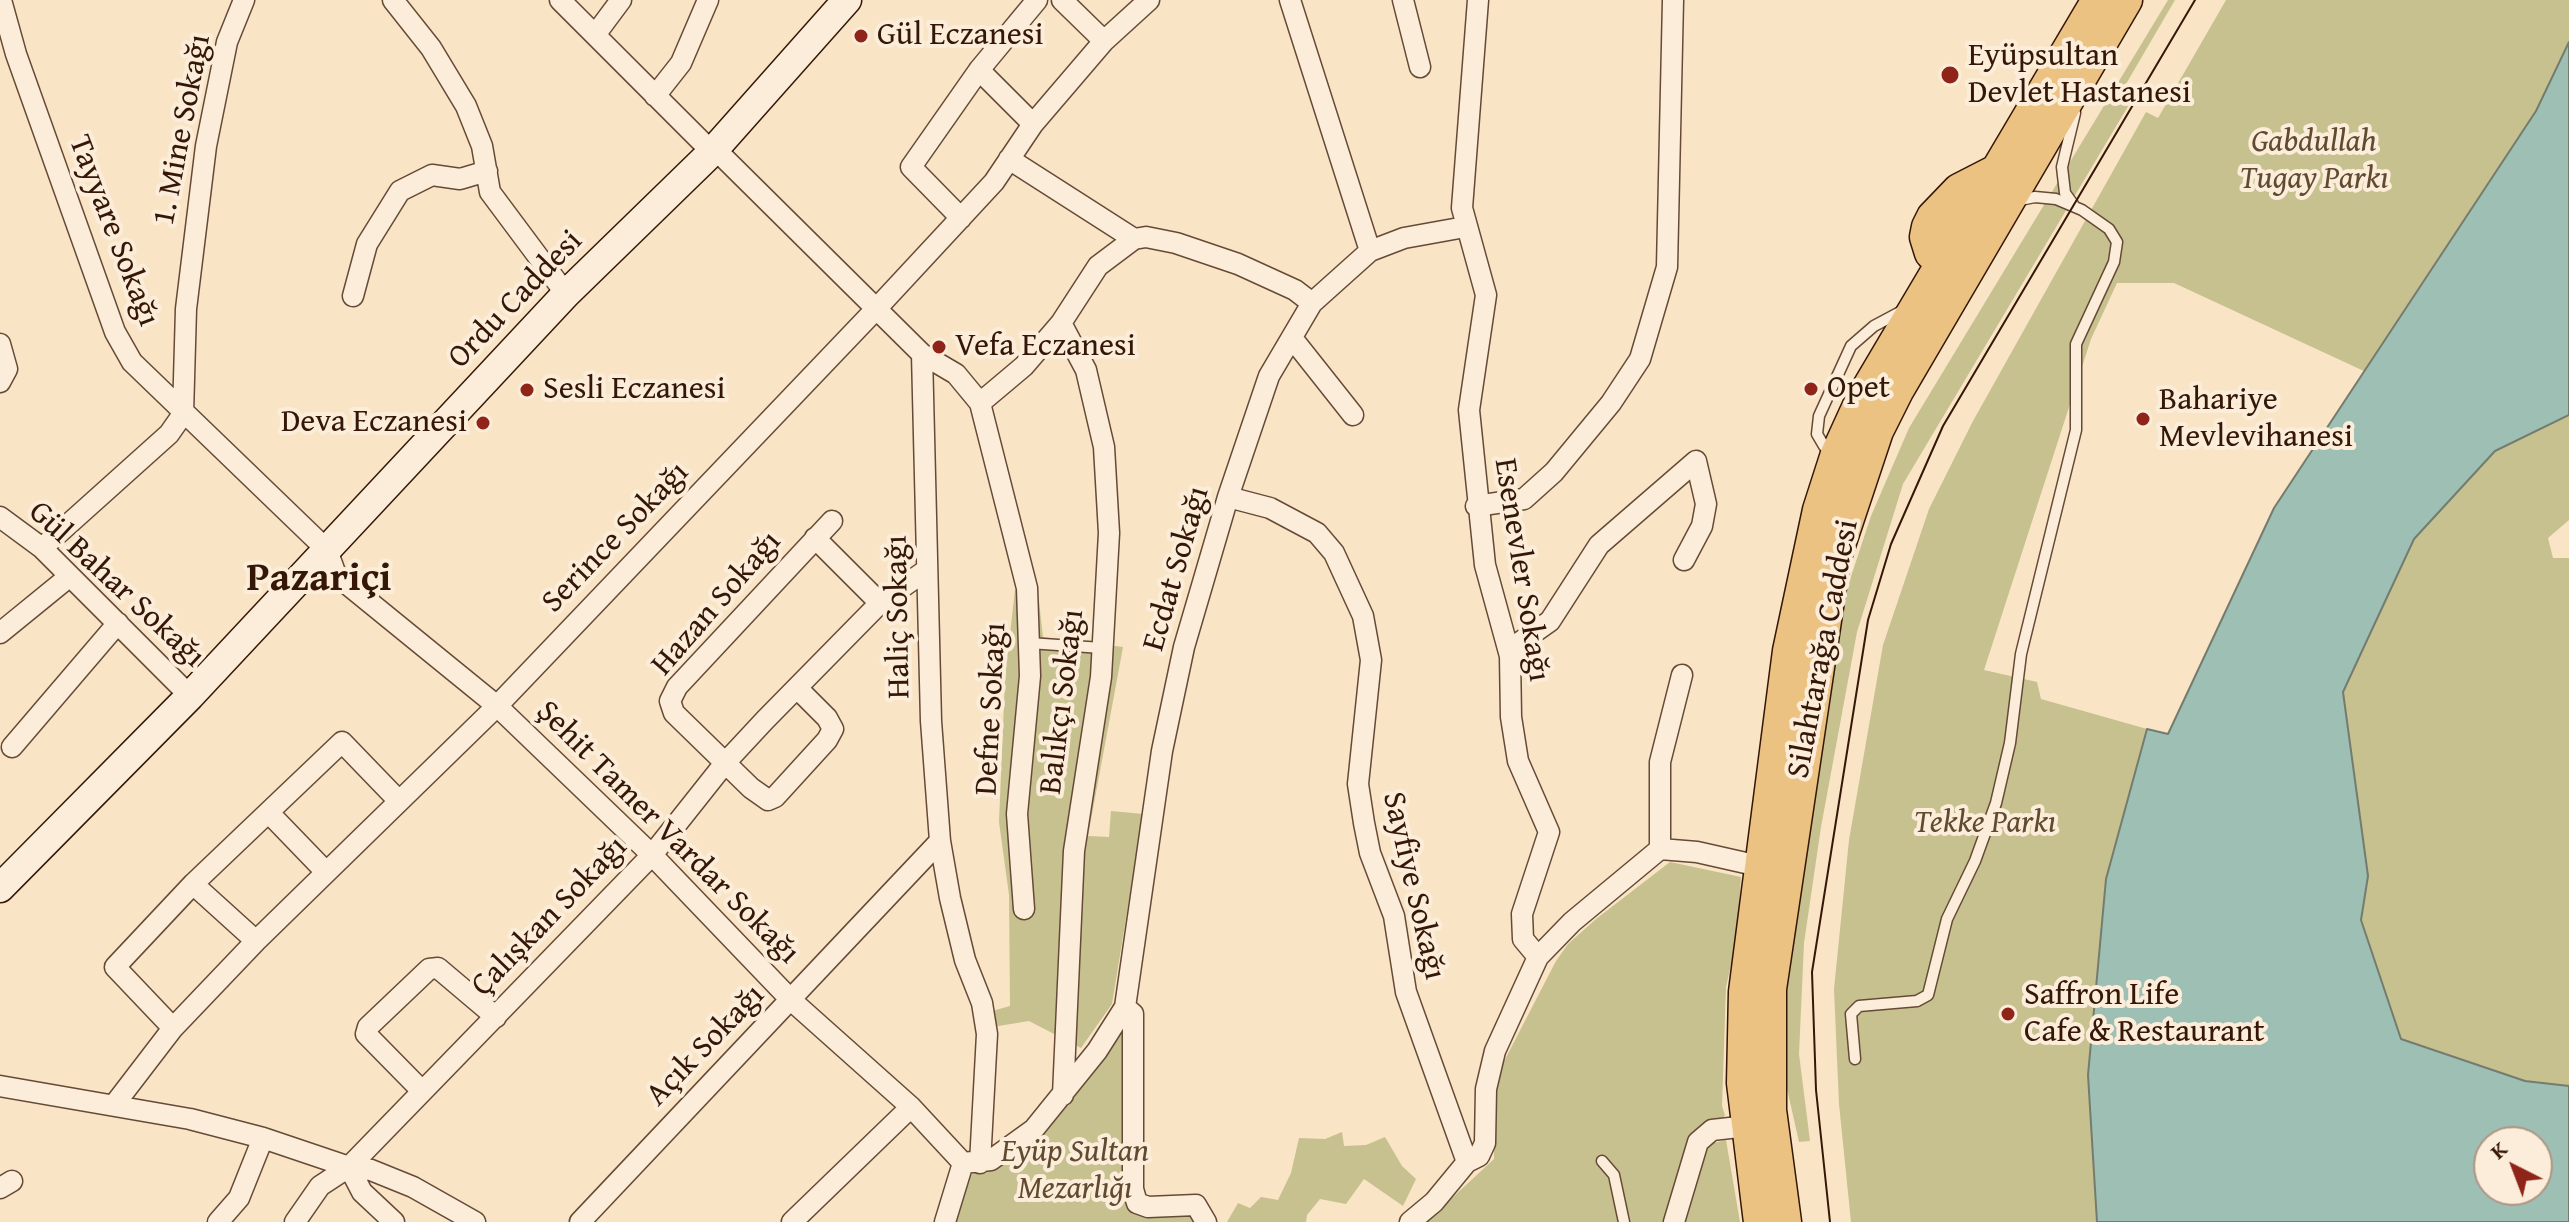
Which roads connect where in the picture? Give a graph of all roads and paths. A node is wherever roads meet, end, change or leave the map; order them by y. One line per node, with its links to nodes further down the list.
1 (1, 0): 44 (street, Tayyare Sokağı)
2 (244, 0): 44 (street, 1. Mine Sokağı)
3 (393, 0): 26 (street)
4 (560, 0): 17 (street)
5 (621, 0): 17 (street)
6 (708, 0): 22 (street)
7 (847, 0): 24 (main road, Ordu Caddesi)
8 (1037, 0): 20 (street)
9 (1062, 0): 18 (street)
10 (1149, 0): 18 (street, Serince Sokağı)
11 (1290, 0): 32 (street)
12 (1403, 0): 19 (street)
13 (1478, 0): 30 (street, Esenevler Sokağı)
14 (1673, 0): 47 (street)
15 (2098, 0): 33 (main road)
16 (2126, 0): 21 (main road, Silahtarağa Caddesi)
17 (595, 35): 22 (street)
18 (1104, 41): 23 (street, Serince Sokağı)
19 (1420, 67)
20 (979, 70): 23 (street); 29 (street)
21 (2079, 81): 27 (main road, Silahtarağa Caddesi); 28 (lane)
22 (655, 96): 24 (street)
23 (1033, 124): 25 (street, Serince Sokağı)
24 (714, 150): 34 (main road, Ordu Caddesi); 37 (street)
25 (1009, 159): 29 (street, Serince Sokağı); 31 (street)
26 (487, 171): 34 (street); 35 (street)
27 (2005, 203): 28 (lane); 33 (main road, Silahtarağa Caddesi)
28 (2074, 205): 84 (lane)
29 (961, 218): 37 (street, Serince Sokağı)
30 (1465, 227): 32 (street); 47 (street, Esenevler Sokağı)
31 (1134, 239): 36 (street); 38 (street)
32 (1370, 251): 36 (street, Ecdat Sokağı)
33 (1955, 265): 73 (main road, Silahtarağa Caddesi); 108 (main road, Silahtarağa Caddesi)
34 (566, 294): 52 (main road, Ordu Caddesi)
35 (353, 296)
36 (1312, 303): 39 (street, Ecdat Sokağı)
37 (877, 308): 41 (street); 65 (street, Serince Sokağı)
38 (1061, 323): 43 (street); 60 (street, Balıkçı Sokağı)
39 (1292, 338): 45 (street); 46 (street, Ecdat Sokağı)
40 (0, 344): 42 (street)
41 (922, 354): 43 (street, Defne Sokağı); 54 (street, Haliç Sokağı)
42 (0, 382)
43 (980, 403): 59 (street, Defne Sokağı)
44 (183, 414): 51 (street); 52 (street, Tayyare Sokağı)
45 (1353, 415)
46 (1228, 497): 81 (street, Ecdat Sokağı); 93 (street, Sayfiye Sokağı)
47 (1476, 506): 61 (street, Esenevler Sokağı)
48 (0, 517): 51 (street, Gül Bahar Sokağı)
49 (832, 521): 50 (street, Hazan Sokağı)
50 (815, 538): 56 (street); 67 (street, Hazan Sokağı)
51 (42, 548): 55 (street, Gül Bahar Sokağı)
52 (327, 550): 64 (main road, Ordu Caddesi); 65 (street, Şehit Tamer Vardar Sokağı)
53 (1684, 560): 61 (street)
54 (925, 571): 56 (street, Çalışkan Sokağı); 70 (street, Haliç Sokağı)
55 (70, 576): 57 (street, Gül Bahar Sokağı); 58 (street)
56 (880, 603): 63 (street, Çalışkan Sokağı)
57 (118, 623): 64 (street, Gül Bahar Sokağı); 66 (street)
58 (0, 633)
59 (1029, 643): 60 (lane); 77 (street, Defne Sokağı)
60 (1102, 648): 87 (street, Balıkçı Sokağı)
61 (1510, 656): 79 (street, Esenevler Sokağı)
62 (1682, 675): 71 (street)
63 (797, 688): 67 (street, Çalışkan Sokağı); 67 (street)
64 (190, 696): 76 (main road, Ordu Caddesi)
65 (497, 706): 68 (street, Serince Sokağı); 72 (street, Şehit Tamer Vardar Sokağı)
66 (12, 747)
67 (725, 763): 72 (street, Çalışkan Sokağı)
68 (398, 800): 69 (street); 74 (street, Serince Sokağı)
69 (270, 814): 74 (street); 75 (street)
70 (940, 841): 80 (street, Açık Sokağı); 94 (street, Haliç Sokağı)
71 (1660, 849): 73 (street); 79 (street)
72 (652, 855): 80 (street, Şehit Tamer Vardar Sokağı); 82 (street, Çalışkan Sokağı)
73 (1759, 866): 90 (main road, Silahtarağa Caddesi)
74 (326, 872): 78 (street, Serince Sokağı)
75 (193, 884): 78 (street); 83 (street)
76 (0, 888)
77 (1024, 909)
78 (256, 941): 83 (street, Serince Sokağı)
79 (1538, 957): 93 (street)
80 (791, 1000): 89 (street, Şehit Tamer Vardar Sokağı); 100 (street, Açık Sokağı)
81 (1125, 1007): 87 (street); 103 (street, Ecdat Sokağı)
82 (496, 1017): 86 (street, Çalışkan Sokağı); 86 (street)
83 (173, 1028): 88 (street, Serince Sokağı)
84 (1855, 1059)
85 (0, 1086): 88 (street)
86 (422, 1091): 95 (street, Çalışkan Sokağı)
87 (1063, 1095): 94 (street)
88 (114, 1105): 91 (street)
89 (911, 1107): 94 (street, Şehit Tamer Vardar Sokağı); 101 (street)
90 (1748, 1126): 106 (street); 107 (main road, Silahtarağa Caddesi)
91 (263, 1138): 95 (street); 96 (street)
92 (1602, 1161): 105 (lane)
93 (1467, 1162): 104 (street)
94 (972, 1163): 102 (street, Haliç Sokağı)
95 (349, 1167): 97 (street, Çalışkan Sokağı); 98 (street); 99 (street)
96 (218, 1222)
97 (295, 1222)
98 (394, 1222)
99 (475, 1222)
100 (580, 1222)
101 (792, 1222)
102 (945, 1222)
103 (1206, 1222)
104 (1410, 1222)
105 (1624, 1222)
106 (1674, 1222)
107 (1760, 1222)
108 (1785, 1222)

